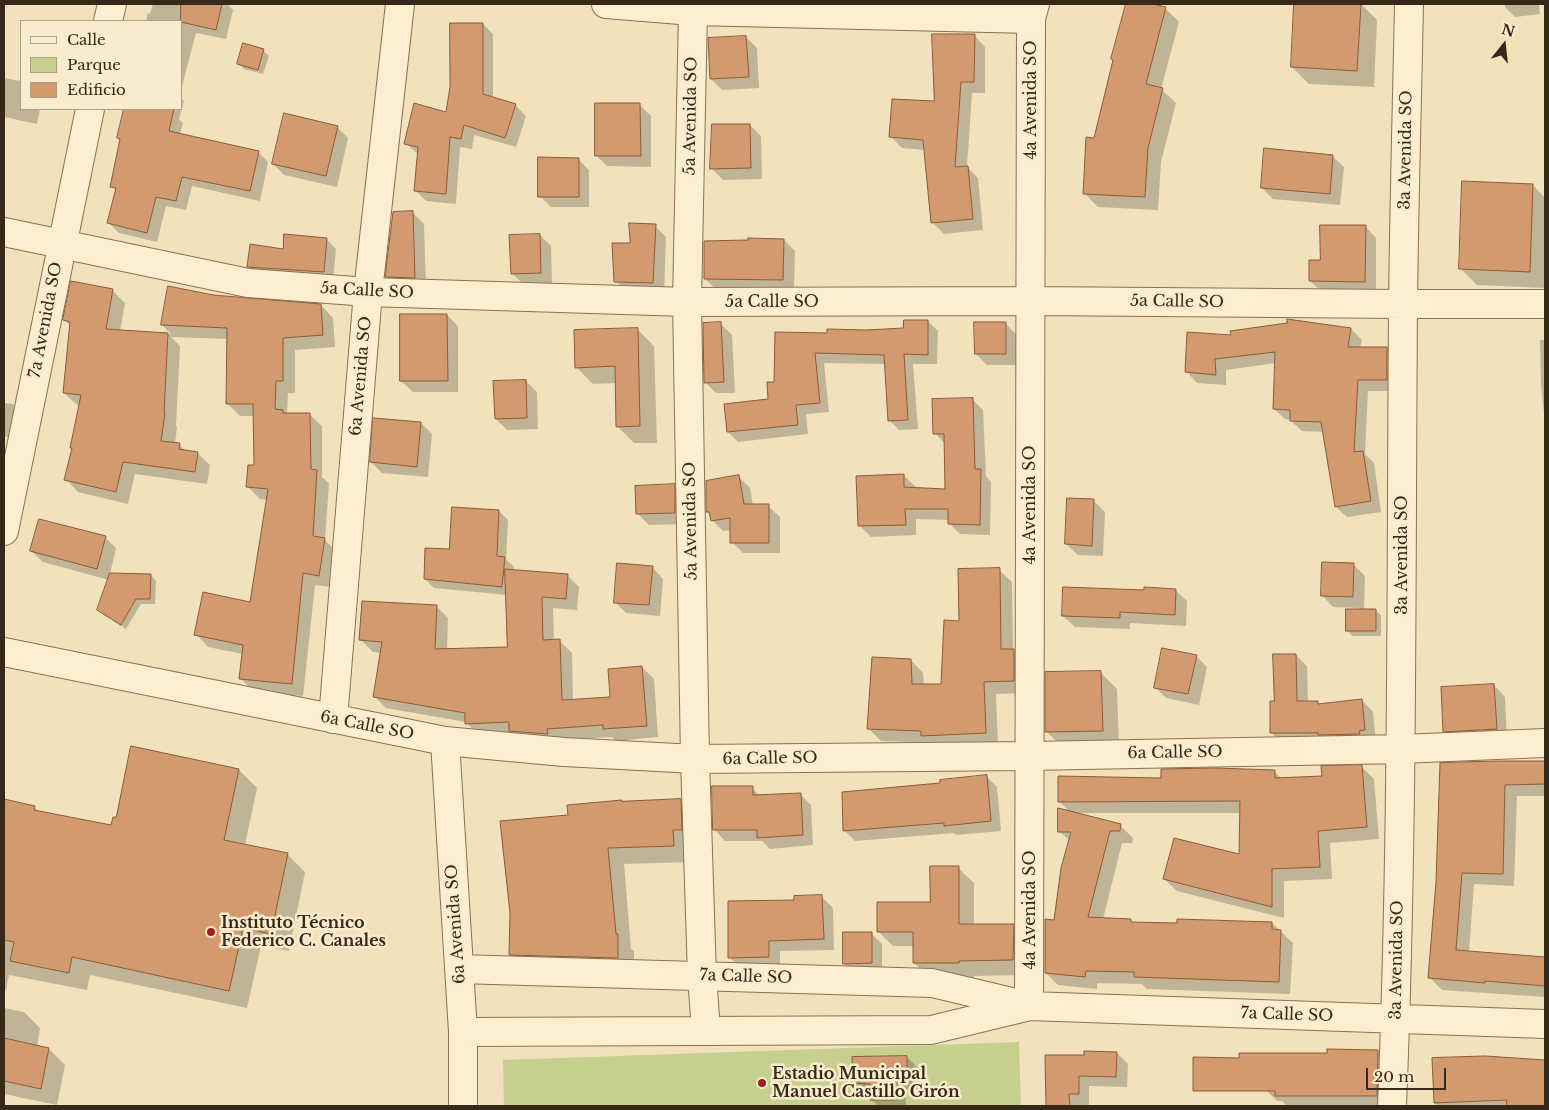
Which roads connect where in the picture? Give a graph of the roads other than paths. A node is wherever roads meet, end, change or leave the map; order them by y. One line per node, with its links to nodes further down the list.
1 (112, 4): 7 (street)
2 (400, 4): 11 (street, 6a Avenida SO)
3 (606, 4): 6 (street)
4 (1409, 4): 14 (street, 3a Avenida SO)
5 (1033, 11): 6 (street); 12 (street, 4a Avenida SO)
6 (693, 12): 13 (street, 5a Avenida SO)
7 (108, 20)
8 (90, 110): 10 (street, 7a Avenida SO)
9 (4, 232): 10 (street, 5a Calle SO)
10 (61, 244): 11 (street, 5a Calle SO); 16 (street, 7a Avenida SO)
11 (368, 292): 13 (street, 5a Calle SO); 18 (street, 6a Avenida SO)
12 (1031, 301): 13 (street, 5a Calle SO); 14 (street, 5a Calle SO); 22 (street, 4a Avenida SO)
13 (687, 302): 23 (street, 5a Avenida SO)
14 (1403, 304): 15 (street, 5a Calle SO); 21 (street, 3a Avenida SO)
15 (1545, 304)
16 (4, 531)
17 (4, 652): 18 (street, 6a Calle SO)
18 (333, 720): 19 (street, 6a Calle SO)
19 (445, 741): 23 (street, 6a Calle SO); 24 (street, 6a Avenida SO)
20 (1545, 743): 21 (street, 6a Calle SO)
21 (1401, 749): 22 (street, 6a Calle SO); 27 (street, 3a Avenida SO)
22 (1030, 756): 23 (street, 6a Calle SO); 26 (street, 4a Avenida SO)
23 (695, 759): 25 (street, 5a Avenida SO)
24 (459, 969): 25 (street, 7a Calle SO); 30 (street, 6a Avenida SO)
25 (702, 976): 26 (street, 7a Calle SO); 29 (street, 5a Avenida SO)
26 (1029, 1006): 27 (street, 7a Calle SO); 29 (street, 7a Calle SO)
27 (1396, 1019): 28 (street, 7a Calle SO); 32 (street, 3a Avenida SO)
28 (1545, 1024)
29 (706, 1031): 30 (street, 7a Calle SO)
30 (463, 1032): 31 (street, 6a Avenida SO)
31 (463, 1106)
32 (1392, 1106)

